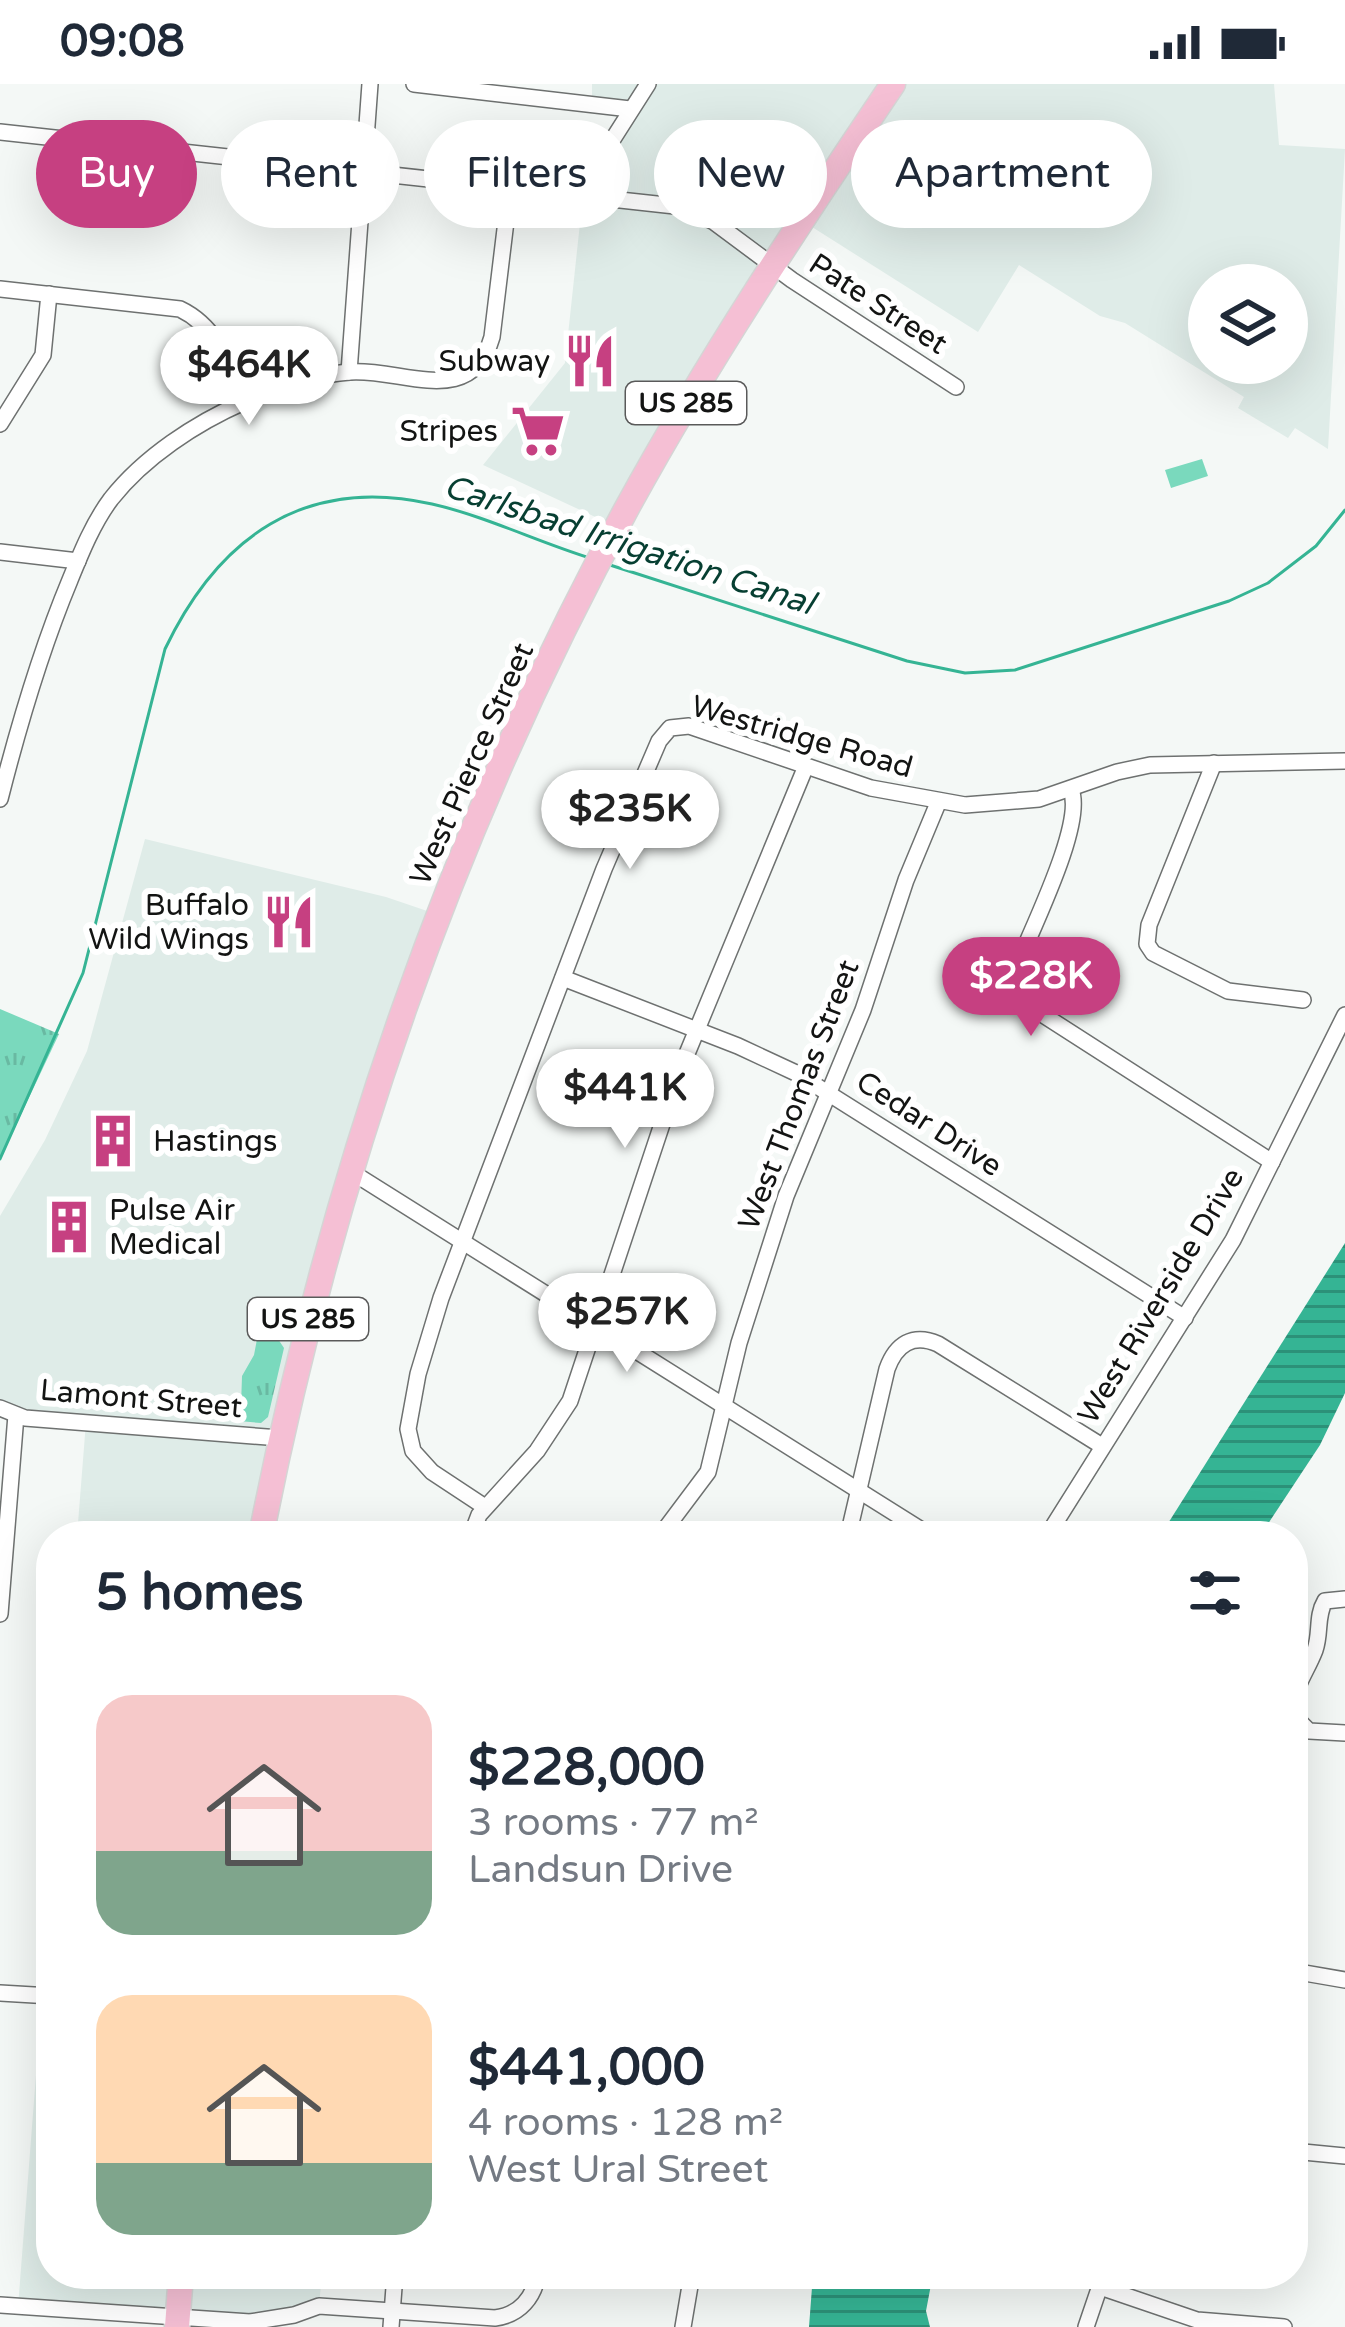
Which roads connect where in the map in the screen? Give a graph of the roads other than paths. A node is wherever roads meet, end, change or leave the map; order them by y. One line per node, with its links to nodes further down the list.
1 (370, 84): 7 (street)
2 (414, 84): 5 (street)
3 (648, 84): 6 (street)
4 (893, 84): 14 (highway, West Pierce Street / US 285)
5 (502, 90): 6 (street)
6 (630, 109): 8 (street)
7 (368, 120)
8 (623, 120)
9 (0, 132): 10 (street, Pate Street)
10 (221, 156)
11 (630, 200): 14 (street, Pate Street)
12 (361, 228): 17 (street)
13 (505, 228): 17 (street)
14 (770, 265): 18 (street, Pate Street); 35 (highway, West Pierce Street / US 285)
15 (0, 290): 16 (street)
16 (49, 294): 19 (street); 20 (street)
17 (349, 372): 19 (street)
18 (956, 388)
19 (245, 402): 22 (street)
20 (0, 424)
21 (0, 552): 22 (street)
22 (78, 561): 27 (street)
23 (1345, 761): 24 (street, Westridge Road)
24 (1214, 764): 26 (street, Westridge Road); 30 (street)
25 (806, 766): 28 (street, Westridge Road); 29 (street, Westridge Road); 32 (street)
26 (1071, 790): 28 (street, Westridge Road); 34 (street)
27 (0, 799)
28 (938, 803): 33 (street, West Thomas Street)
29 (562, 978): 32 (street, Cedar Drive); 36 (street, Westridge Road)
30 (1303, 1000)
31 (1345, 1015): 34 (street, West Riverside Drive)
32 (698, 1030): 33 (street, Cedar Drive); 38 (street)
33 (828, 1091): 37 (street, Cedar Drive); 39 (street, West Thomas Street)
34 (1272, 1162): 37 (street, West Riverside Drive)
35 (350, 1172): 36 (street); 41 (highway, West Pierce Street / US 285)
36 (464, 1240): 38 (street); 44 (street, Westridge Road)
37 (1185, 1318): 42 (street, West Riverside Drive)
38 (595, 1323): 39 (street); 44 (street)
39 (724, 1407): 43 (street); 47 (street, West Thomas Street)
40 (8, 1412): 41 (street, Lamont Street); 51 (street)
41 (280, 1438): 45 (highway, West Pierce Street / US 285)
42 (1102, 1446): 43 (street); 50 (street, West Riverside Drive)
43 (859, 1491): 48 (street); 49 (street)
44 (485, 1507): 46 (street)
45 (264, 1521)
46 (478, 1521)
47 (672, 1521)
48 (852, 1521)
49 (907, 1521)
50 (1055, 1521)
51 (3, 1525): 53 (street)
52 (1345, 1599): 54 (street)
53 (0, 1614)
54 (1308, 1663)
55 (1308, 1730): 56 (street)
56 (1345, 1733)
57 (1308, 1974): 58 (street)
58 (1345, 1980)
59 (0, 1993): 60 (street)
60 (36, 1995)
61 (1308, 2152): 62 (street)
62 (1345, 2156)
63 (180, 2289): 70 (highway)
64 (534, 2289): 69 (street)
65 (689, 2289): 71 (street)
66 (1099, 2289): 72 (street)
67 (1121, 2289): 73 (street)
68 (0, 2305): 70 (street)
69 (392, 2318): 70 (street)
70 (177, 2322)
71 (683, 2327)
72 (1086, 2327)
73 (1284, 2327)

